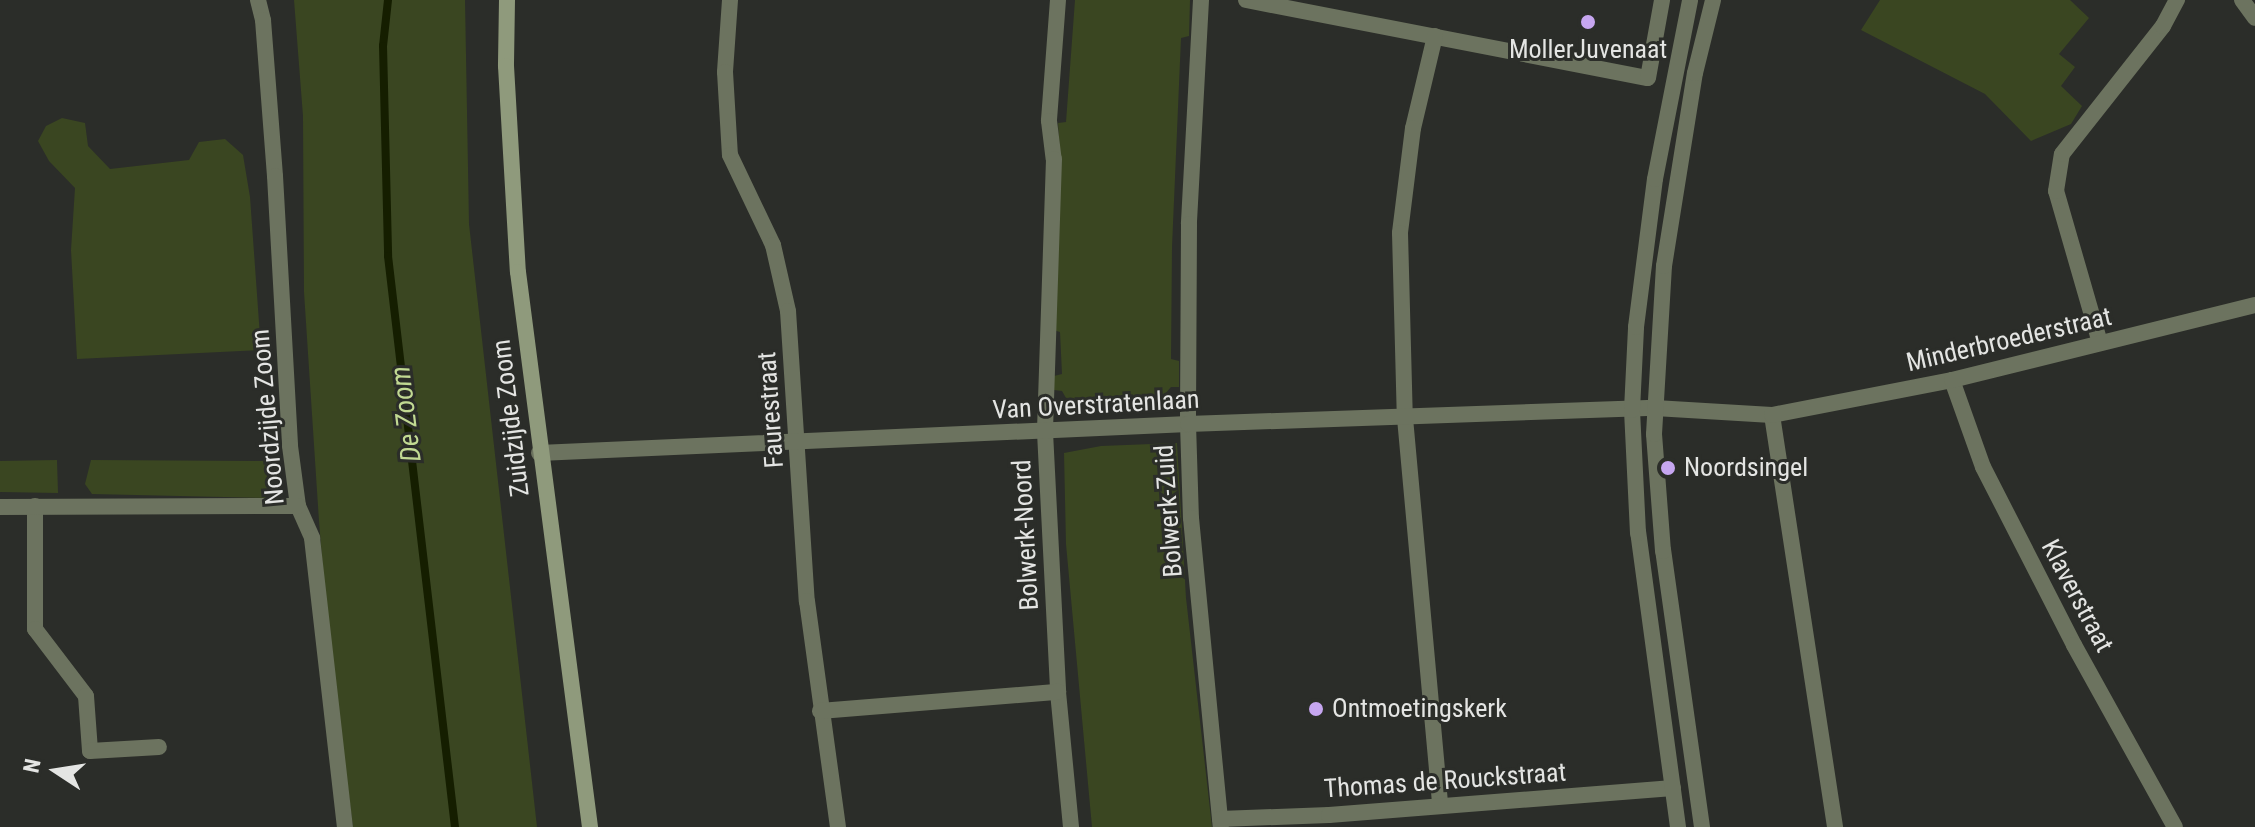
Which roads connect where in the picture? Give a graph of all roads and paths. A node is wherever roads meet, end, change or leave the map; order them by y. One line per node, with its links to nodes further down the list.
1 (258, 0): 26 (street, Noordzijde Zoom)
2 (507, 0): 24 (main road, Zuidzijde Zoom)
3 (730, 0): 23 (street, Faurestraat)
4 (1058, 0): 22 (street, Bolwerk-Noord)
5 (1201, 0): 21 (street, Bolwerk-Zuid)
6 (1246, 0): 13 (street)
7 (1662, 0): 13 (street)
8 (1690, 0): 18 (street)
9 (1713, 0): 17 (street)
10 (2177, 0): 15 (street)
11 (2242, 0): 12 (street)
12 (2255, 18)
13 (1435, 36): 20 (street)
14 (2255, 305): 15 (street, Minderbroederstraat)
15 (2100, 343): 16 (street, Minderbroederstraat)
16 (1952, 380): 19 (street, Minderbroederstraat); 41 (street, Klaverstraat)
17 (1655, 408): 18 (street, Van Overstratenlaan); 19 (street, Minderbroederstraat); 39 (street)
18 (1632, 410): 20 (street, Van Overstratenlaan); 31 (street)
19 (1772, 415): 40 (street)
20 (1405, 418): 21 (street, Van Overstratenlaan); 32 (street)
21 (1188, 424): 22 (street, Van Overstratenlaan); 33 (street, Bolwerk-Zuid)
22 (1045, 432): 23 (street, Van Overstratenlaan); 28 (street, Bolwerk-Noord)
23 (798, 441): 24 (street, Van Overstratenlaan); 29 (street, Faurestraat)
24 (539, 453): 35 (main road, Zuidzijde Zoom)
25 (35, 506): 26 (street); 27 (street); 30 (street)
26 (298, 506): 34 (street, Noordzijde Zoom)
27 (0, 507)
28 (1058, 692): 29 (street); 37 (street, Bolwerk-Noord)
29 (820, 711): 36 (street, Faurestraat)
30 (159, 747)
31 (1673, 788): 32 (street, Thomas de Rouckstraat); 38 (street)
32 (1440, 804): 33 (street, Thomas de Rouckstraat)
33 (1221, 823)
34 (345, 827)
35 (590, 827)
36 (838, 827)
37 (1071, 827)
38 (1678, 827)
39 (1702, 827)
40 (1835, 827)
41 (2175, 827)

